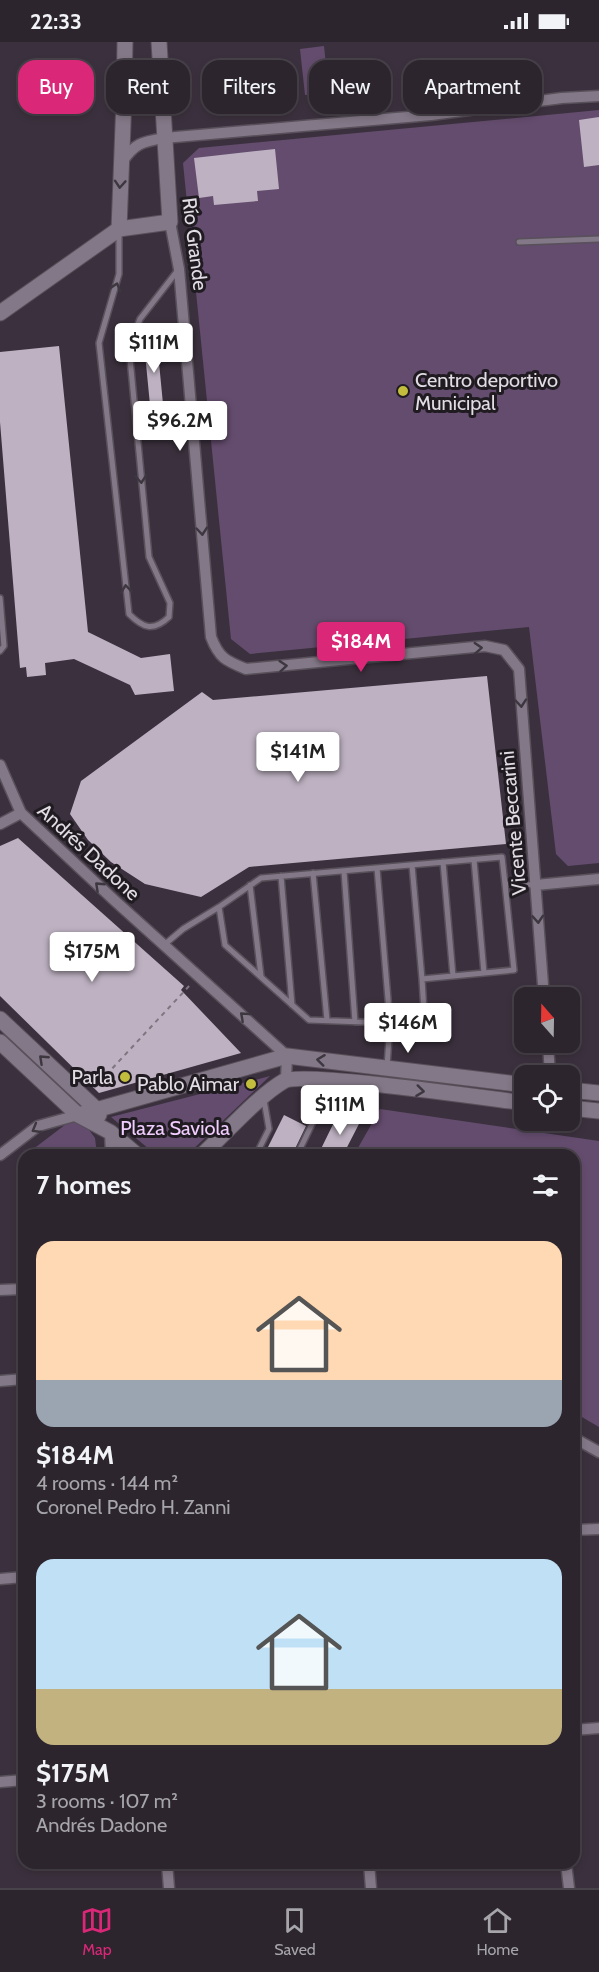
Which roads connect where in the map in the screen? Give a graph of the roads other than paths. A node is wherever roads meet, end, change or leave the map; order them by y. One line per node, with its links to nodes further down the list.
1 (124, 42): 5 (main road)
2 (159, 42): 4 (main road, Río Grande)
3 (599, 96): 4 (street)
4 (164, 138): 5 (street); 6 (main road, Río Grande)
5 (122, 162): 7 (main road, one-way to 7)
6 (170, 222): 7 (main road); 10 (street, Río Grande)
7 (119, 229): 10 (lane, one-way to 7); 11 (main road)
8 (599, 239): 9 (lane)
9 (519, 242)
10 (179, 269): 13 (street, Río Grande, one-way to 13)
11 (0, 313)
12 (0, 598): 14 (lane)
13 (504, 650): 28 (street, Vicente Beccarini, one-way to 28)
14 (0, 651)
15 (0, 765): 16 (street, Andrés Dadone)
16 (21, 813): 17 (street); 30 (street, Andrés Dadone, one-way to 16)
17 (0, 824)
18 (474, 860): 19 (lane); 26 (lane); 31 (lane)
19 (443, 862): 20 (lane); 32 (lane)
20 (412, 865): 21 (lane); 34 (lane)
21 (377, 868): 22 (lane); 40 (lane)
22 (344, 871): 23 (lane); 39 (lane)
23 (313, 873): 24 (lane); 38 (lane)
24 (281, 876): 27 (lane); 36 (lane)
25 (599, 879): 28 (street)
26 (505, 884): 28 (lane); 31 (lane)
27 (250, 885): 29 (lane); 33 (lane)
28 (536, 885): 35 (street, Vicente Beccarini, one-way to 35)
29 (219, 907): 30 (lane); 33 (lane)
30 (164, 945): 42 (street, Andrés Dadone, one-way to 30)
31 (484, 973): 32 (lane)
32 (453, 976): 34 (lane)
33 (261, 977): 36 (lane)
34 (422, 979): 40 (lane)
35 (543, 987)
36 (292, 1005): 38 (lane)
37 (0, 1019): 51 (main road, one-way to 37)
38 (327, 1020): 39 (lane)
39 (355, 1022): 40 (lane)
40 (390, 1023): 43 (lane)
41 (0, 1042): 54 (main road)
42 (287, 1056): 43 (main road, one-way to 42); 44 (street); 51 (main road)
43 (387, 1068): 46 (main road)
44 (286, 1079): 45 (main road); 49 (main road)
45 (334, 1080): 50 (main road, one-way to 50); 60 (lane)
46 (514, 1084)
47 (580, 1091): 48 (main road)
48 (599, 1093)
49 (263, 1097): 58 (main road); 59 (lane)
50 (514, 1102)
51 (96, 1109): 54 (main road); 55 (main road)
52 (580, 1109): 53 (main road)
53 (599, 1111)
54 (78, 1115): 55 (main road); 61 (street, one-way to 61)
55 (111, 1132): 56 (street); 57 (main road)
56 (111, 1149)
57 (130, 1149)
58 (208, 1149)
59 (259, 1149)
60 (300, 1149)
61 (0, 1155)
62 (18, 1289): 63 (street)
63 (0, 1290)
64 (18, 1380): 65 (street)
65 (0, 1381)
66 (580, 1441): 67 (street)
67 (599, 1452)
68 (599, 1529): 69 (street)
69 (580, 1530)
70 (18, 1578): 71 (street)
71 (0, 1579)
72 (599, 1728): 73 (street)
73 (580, 1730)
74 (18, 1780): 75 (street)
75 (0, 1782)
76 (168, 1869): 79 (street)
77 (369, 1869): 80 (street)
78 (567, 1869): 81 (street)
79 (170, 1888)
80 (371, 1888)
81 (569, 1888)

